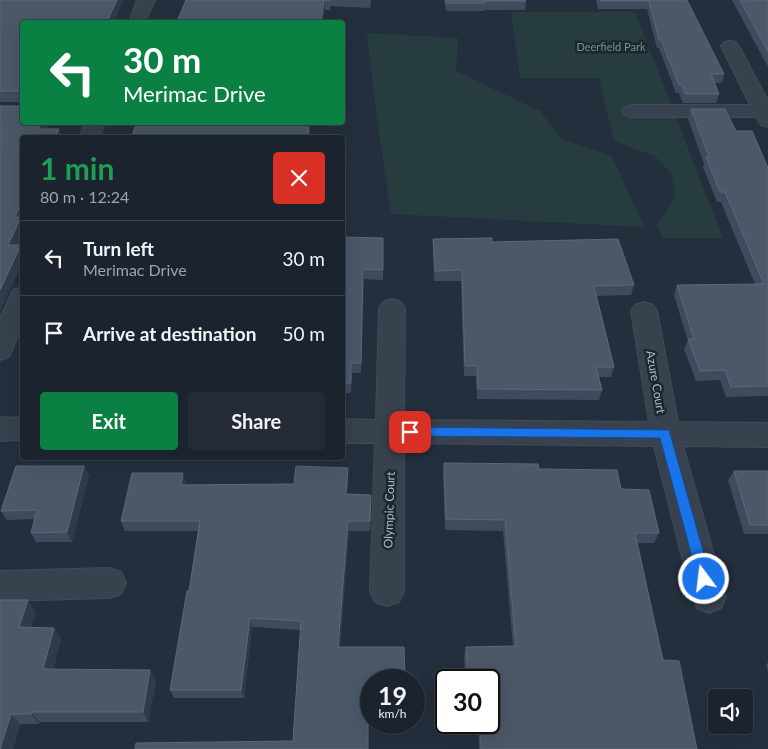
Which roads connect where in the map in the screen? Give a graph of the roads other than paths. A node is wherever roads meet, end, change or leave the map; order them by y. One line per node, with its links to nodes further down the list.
1 (146, 0): 2 (street)
2 (138, 20)
3 (730, 46): 5 (street)
4 (632, 111): 5 (street)
5 (766, 114)
6 (20, 307): 9 (street)
7 (392, 308): 13 (street, Olympic Court)
8 (644, 311): 14 (street, Azure Court)
9 (0, 350)
10 (0, 429): 11 (street)
11 (20, 429)
12 (345, 431): 13 (street)
13 (391, 431): 14 (street); 18 (street, Olympic Court)
14 (665, 433): 15 (street); 19 (street, Azure Court)
15 (768, 435)
16 (109, 583): 17 (street)
17 (0, 586)
18 (387, 591)
19 (709, 597)

